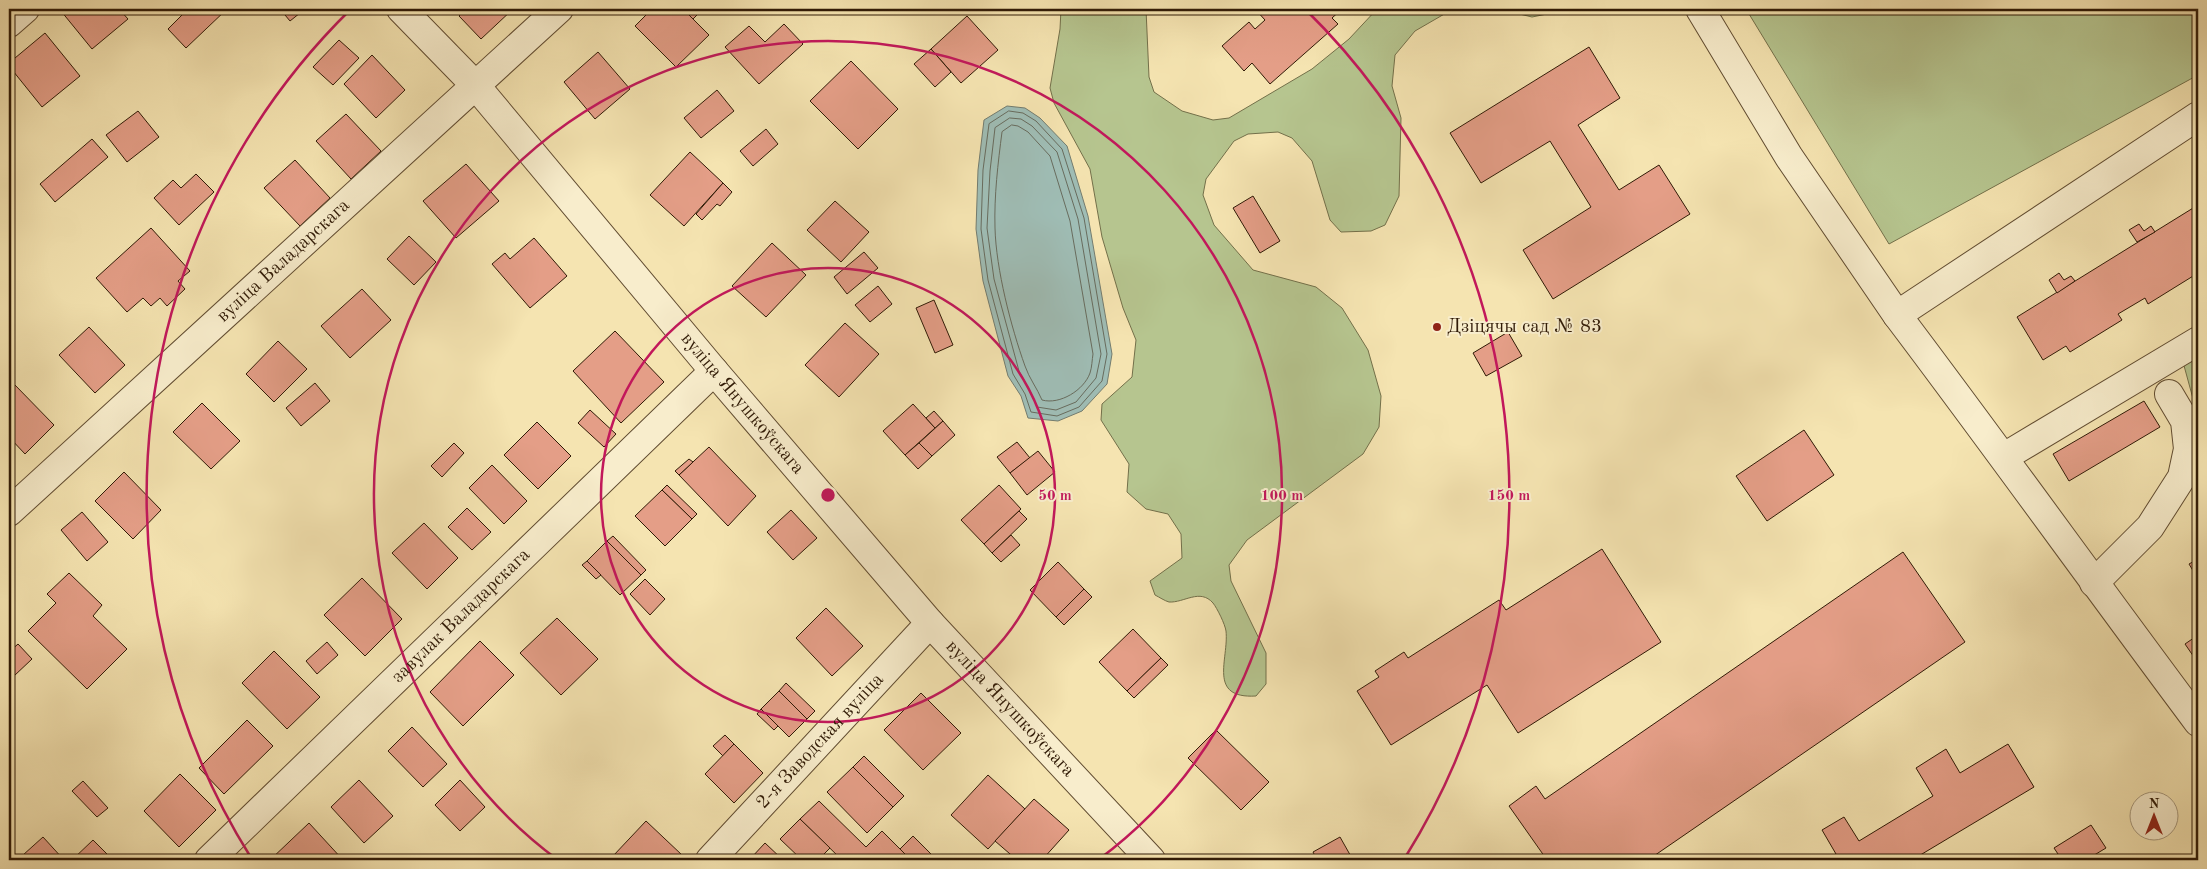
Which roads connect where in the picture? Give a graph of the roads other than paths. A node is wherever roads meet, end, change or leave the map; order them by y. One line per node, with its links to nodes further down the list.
1 (24, 9): 5 (street)
2 (401, 9): 6 (street, вуліца Янушкоўскага)
3 (559, 9): 6 (street, вуліца Валадарскага)
4 (1700, 9): 8 (street)
5 (9, 23)
6 (476, 86): 10 (street, вуліца Янушкоўскага); 13 (street, вуліца Валадарскага)
7 (2198, 116): 8 (street)
8 (1897, 315): 12 (street)
9 (2198, 341): 12 (street)
10 (714, 371): 15 (street, вуліца Янушкоўскага); 18 (street, завулак Валадарскага)
11 (2169, 394): 14 (street)
12 (2004, 457): 14 (street)
13 (9, 512)
14 (2094, 583): 16 (street)
15 (930, 623): 17 (street, вуліца Янушкоўскага); 19 (street, 2-я Заводская вуліца)
16 (2198, 722)
17 (1147, 859)
18 (209, 860)
19 (710, 860)

